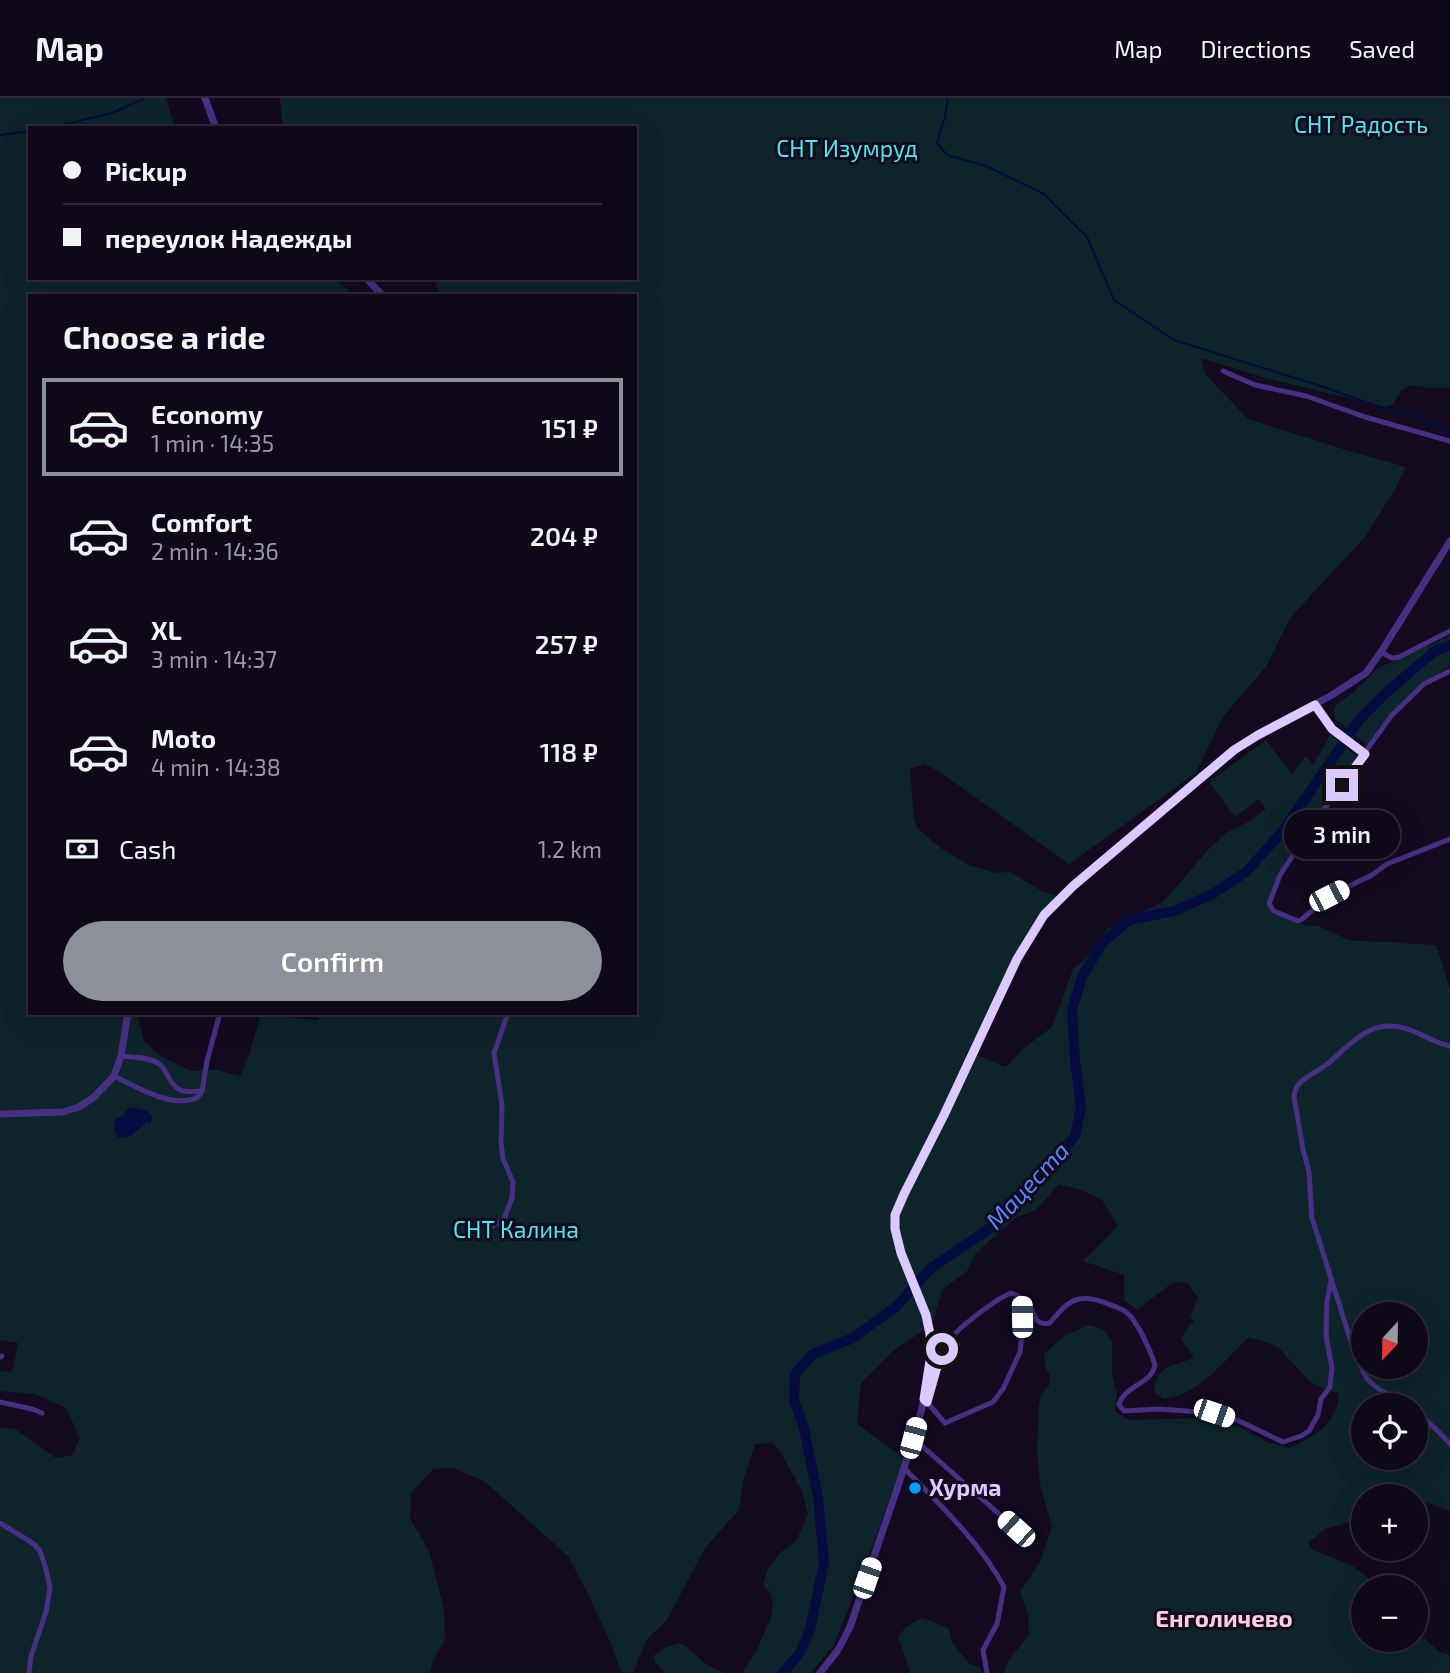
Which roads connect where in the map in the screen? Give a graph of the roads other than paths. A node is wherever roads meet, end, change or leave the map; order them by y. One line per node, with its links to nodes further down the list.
1 (205, 98): 2 (street)
2 (215, 126)
3 (368, 280): 4 (street)
4 (381, 294)
5 (1223, 372): 6 (street)
6 (1450, 441)
7 (1450, 541): 9 (street)
8 (1450, 631): 9 (street)
9 (1381, 652): 11 (street)
10 (1450, 671): 12 (street)
11 (1315, 705): 12 (street); 26 (street)
12 (1365, 754): 13 (street)
13 (1450, 839)
14 (128, 1015): 18 (street)
15 (220, 1015): 20 (street)
16 (507, 1015): 22 (street)
17 (1450, 1046): 23 (street)
18 (121, 1056): 19 (street); 20 (street)
19 (114, 1076): 20 (street); 21 (street)
20 (202, 1091)
21 (0, 1114)
22 (488, 1229)
23 (1331, 1280): 24 (street); 25 (street)
24 (1022, 1298): 26 (street); 26 (street)
25 (1386, 1393)
26 (925, 1400): 30 (street)
27 (0, 1402): 28 (street)
28 (42, 1413)
29 (1428, 1422): 31 (street)
30 (913, 1438): 32 (street); 34 (street)
31 (1450, 1444)
32 (904, 1468): 36 (street); 37 (street)
33 (0, 1523): 35 (street)
34 (1016, 1529)
35 (29, 1673)
36 (820, 1673)
37 (987, 1673)

